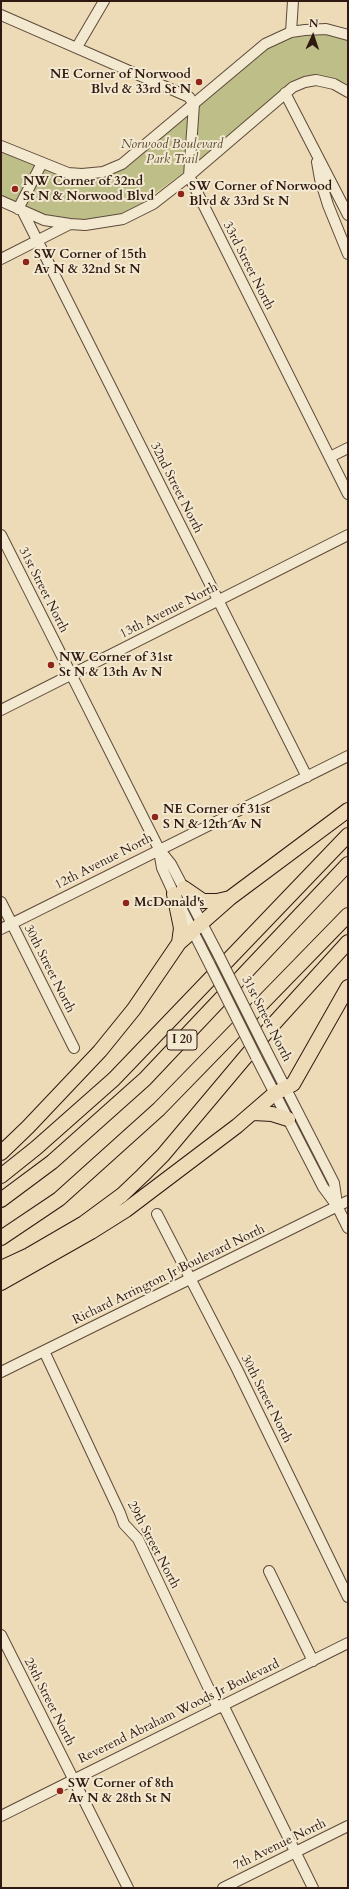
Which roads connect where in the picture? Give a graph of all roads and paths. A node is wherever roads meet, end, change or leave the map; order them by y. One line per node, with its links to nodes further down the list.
1 (104, 1): 6 (street)
2 (293, 1): 4 (street)
3 (1, 15): 6 (street)
4 (291, 32): 5 (street); 9 (street)
5 (348, 35)
6 (77, 47): 9 (street)
7 (348, 92): 8 (street)
8 (285, 93): 11 (street); 13 (street)
9 (194, 104): 12 (street); 13 (street)
10 (1, 146): 12 (street)
11 (316, 156): 16 (street); 19 (street)
12 (42, 163): 15 (street)
13 (189, 176): 17 (street); 22 (street, 33rd Street North)
14 (1, 201): 15 (street)
15 (20, 209): 17 (street); 18 (street, 32nd Street North)
16 (348, 215)
17 (70, 224): 18 (street)
18 (37, 241): 20 (street); 26 (street, 32nd Street North)
19 (348, 254)
20 (1, 259)
21 (348, 448): 22 (street)
22 (330, 457): 23 (street, 33rd Street North)
23 (348, 494)
24 (1, 535): 27 (street, 31st Street North)
25 (348, 535): 26 (street, 13th Avenue North)
26 (218, 601): 27 (street, 13th Avenue North); 30 (street, 32nd Street North)
27 (71, 674): 28 (street, 13th Avenue North); 33 (street, 31st Street North)
28 (1, 710)
29 (348, 756): 30 (street, 12th Avenue North)
30 (307, 777): 33 (street, 12th Avenue North)
31 (348, 810): 36 (highway)
32 (348, 835): 50 (highway)
33 (159, 849): 35 (street, 31st Street North); 39 (street, 12th Avenue North)
34 (348, 864): 51 (highway, I 20)
35 (179, 891): 36 (highway); 40 (street, 31st Street North); 43 (highway)
36 (230, 898): 40 (highway)
37 (1, 902): 39 (street, 30th Street North)
38 (348, 915): 56 (highway, I 20)
39 (12, 924): 41 (street, 12th Avenue North); 45 (street, 30th Street North)
40 (197, 927): 43 (highway); 46 (street, 31st Street North, bridge); 46 (street, 31st Street North, bridge)
41 (1, 929)
42 (348, 942): 57 (highway)
43 (178, 943): 49 (highway)
44 (348, 987): 46 (highway)
45 (74, 1048)
46 (281, 1091): 47 (highway); 48 (street, 31st Street North); 53 (street, 31st Street North)
47 (254, 1113): 48 (highway); 59 (highway)
48 (288, 1119): 53 (street, 31st Street North)
49 (1, 1153)
50 (1, 1176)
51 (1, 1200)
52 (348, 1201): 53 (street, Richard Arrington Jr Boulevard North)
53 (337, 1206): 55 (street, 31st Street North); 58 (street, Richard Arrington Jr Boulevard North)
54 (157, 1214): 58 (street, 30th Street North)
55 (348, 1228)
56 (1, 1238)
57 (1, 1268)
58 (189, 1278): 60 (street, Richard Arrington Jr Boulevard North); 63 (street, 30th Street North)
59 (1, 1283)
60 (44, 1351): 61 (street, Richard Arrington Jr Boulevard North); 67 (street, 29th Street North)
61 (1, 1372)
62 (269, 1570): 66 (street)
63 (348, 1597)
64 (1, 1635): 68 (street, 28th Street North)
65 (348, 1643): 66 (street, Reverend Abraham Woods Jr Boulevard)
66 (313, 1660): 67 (street, Reverend Abraham Woods Jr Boulevard)
67 (221, 1706): 68 (street, Reverend Abraham Woods Jr Boulevard); 71 (street, 29th Street North)
68 (74, 1780): 69 (street, Reverend Abraham Woods Jr Boulevard); 72 (street, 28th Street North)
69 (1, 1816)
70 (348, 1826): 71 (street, 7th Avenue North)
71 (296, 1852): 73 (street, 7th Avenue North); 74 (street, 29th Street North)
72 (128, 1888)
73 (223, 1888)
74 (314, 1888)

